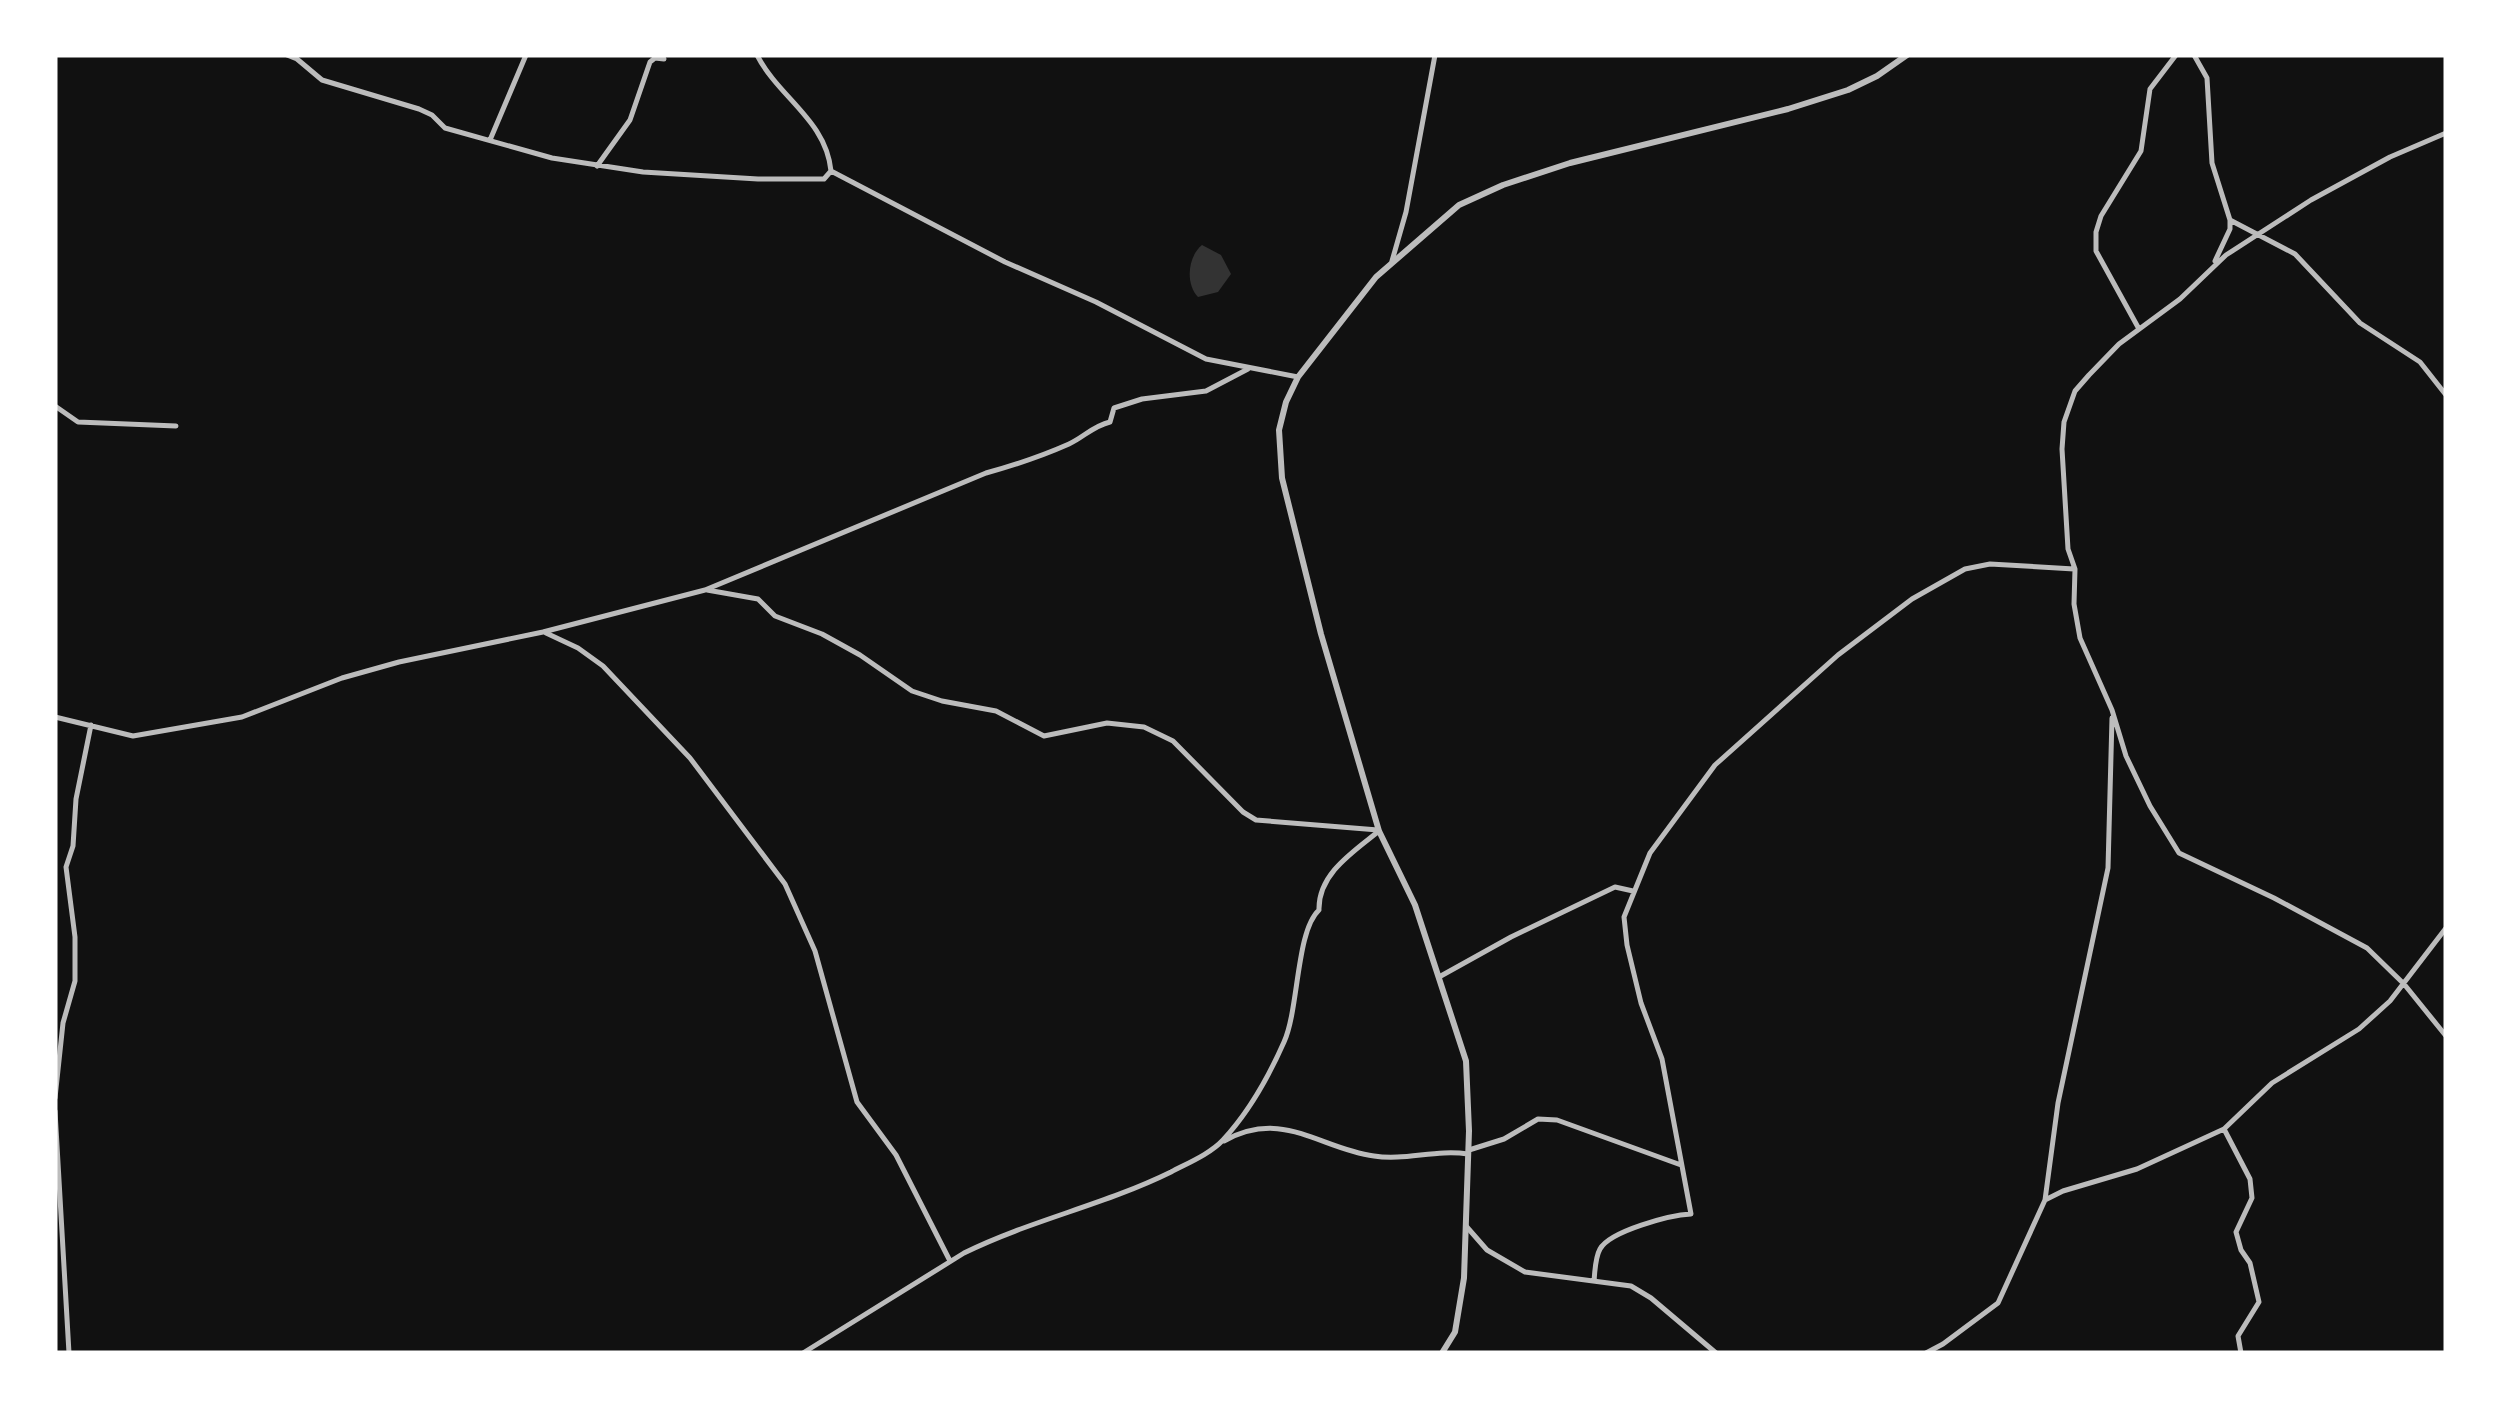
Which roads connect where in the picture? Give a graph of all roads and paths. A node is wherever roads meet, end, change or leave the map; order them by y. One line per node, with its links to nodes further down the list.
1 (287, 55): 10 (street)
2 (526, 55): 10 (street)
3 (757, 55): 12 (street)
4 (1434, 55): 15 (street)
5 (1907, 55): 15 (street)
6 (2176, 55): 17 (street)
7 (2194, 55): 13 (street)
8 (664, 59): 11 (street)
9 (2446, 133): 14 (street)
10 (490, 140): 11 (street)
11 (597, 166): 12 (street)
12 (831, 172): 18 (street)
13 (2230, 220): 14 (street); 16 (street)
14 (2258, 236): 16 (street); 20 (street)
15 (1392, 261): 19 (street)
16 (2210, 269): 17 (street)
17 (2139, 330): 23 (street)
18 (1248, 369): 19 (street); 24 (street)
19 (1298, 378): 29 (street)
20 (2446, 395)
21 (55, 406): 22 (street)
22 (176, 426)
23 (2075, 570): 26 (street); 30 (street)
24 (704, 590): 25 (street); 29 (street)
25 (543, 632): 28 (street); 43 (street)
26 (2112, 710): 33 (street); 41 (street)
27 (55, 717): 28 (street)
28 (91, 725): 35 (street)
29 (1379, 830): 32 (street); 38 (street)
30 (1633, 891): 32 (street); 40 (street)
31 (2446, 928): 33 (street)
32 (1437, 978): 39 (street)
33 (2404, 984): 34 (street); 37 (street)
34 (2446, 1036)
35 (55, 1098)
36 (55, 1111): 47 (street)
37 (2224, 1128): 41 (street); 52 (street)
38 (1221, 1142): 39 (street); 43 (street)
39 (1468, 1152): 40 (street); 42 (street)
40 (1681, 1165): 44 (street)
41 (2045, 1200): 45 (street)
42 (1464, 1224): 44 (street); 49 (street)
43 (950, 1262): 48 (street)
44 (1594, 1281): 50 (street)
45 (1943, 1344): 46 (street); 51 (street)
46 (1915, 1352)
47 (70, 1353)
48 (803, 1353)
49 (1442, 1353)
50 (1716, 1353)
51 (1926, 1353)
52 (2240, 1353)

